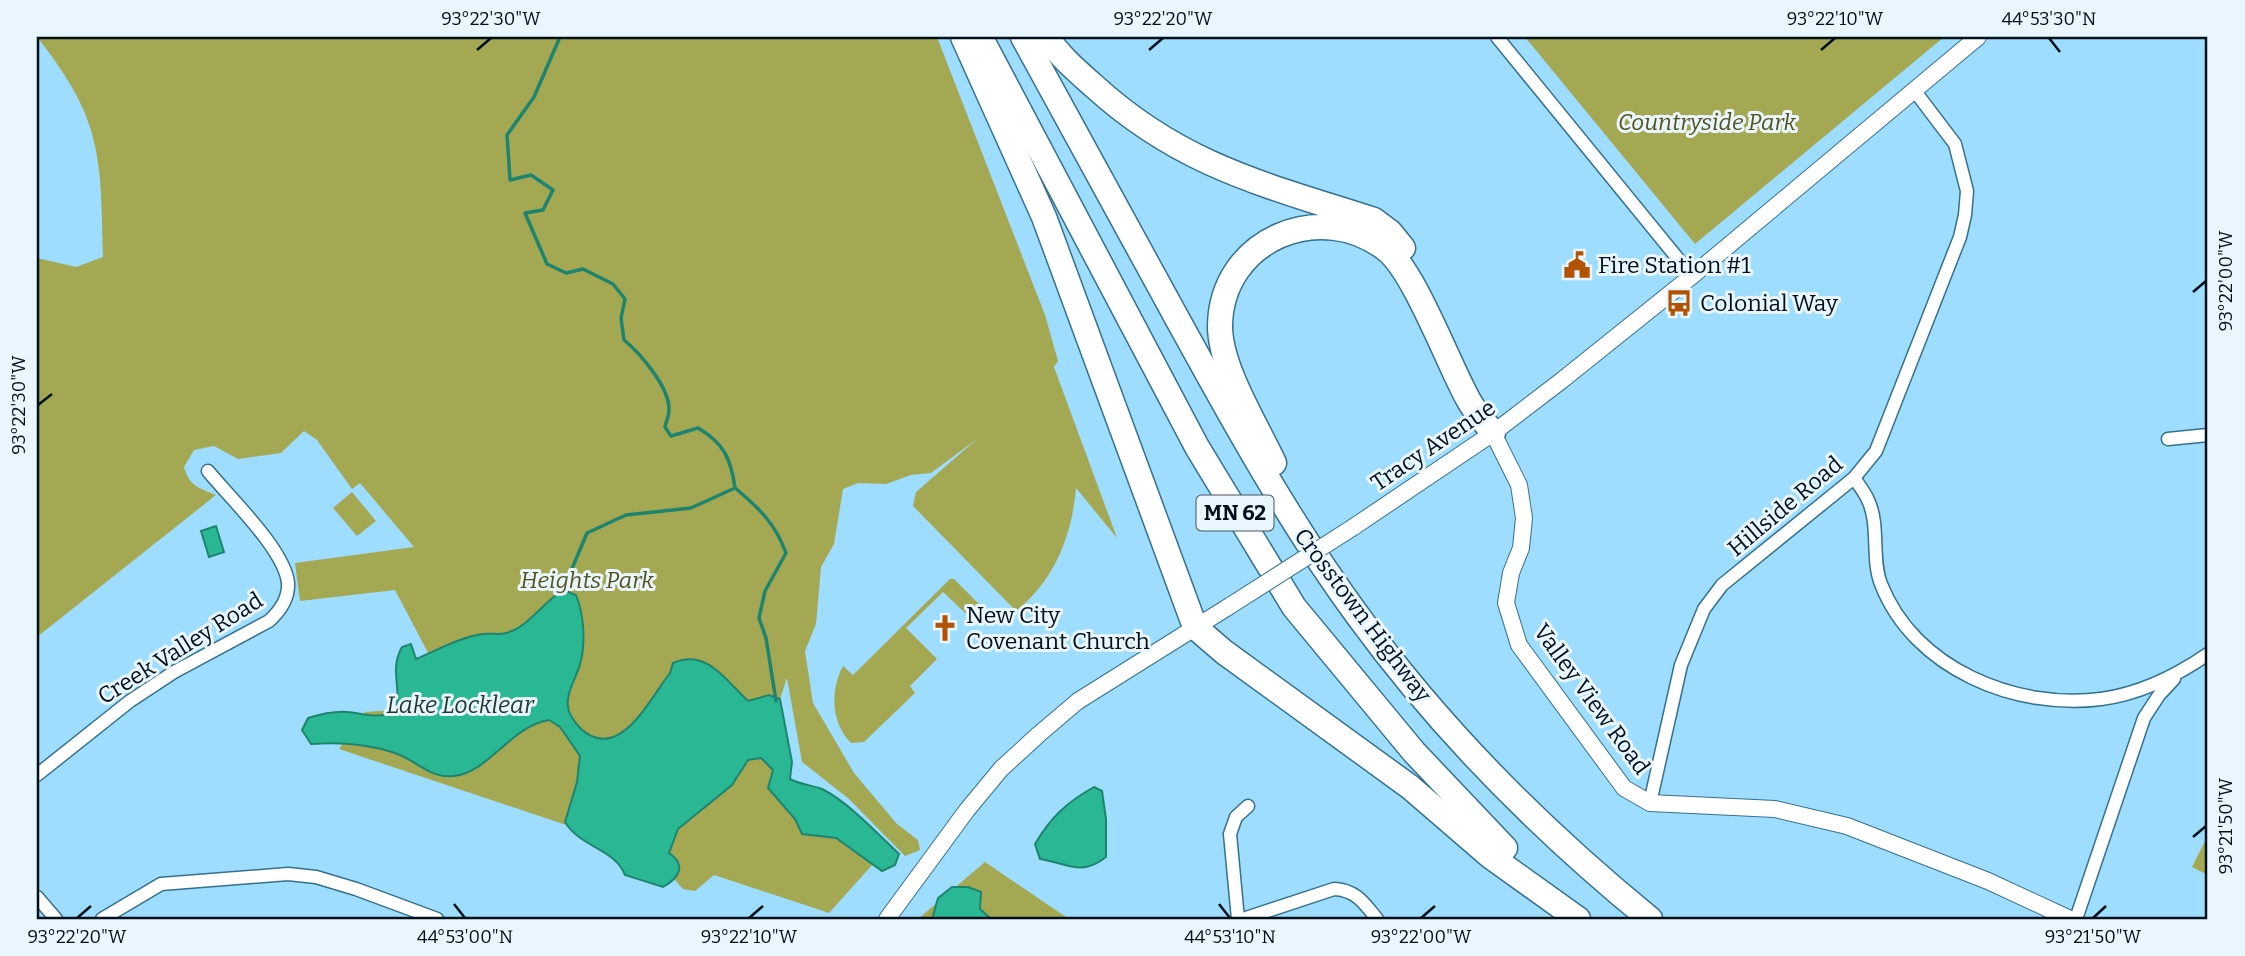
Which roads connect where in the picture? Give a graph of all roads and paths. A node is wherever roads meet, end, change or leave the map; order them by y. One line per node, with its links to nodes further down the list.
1 (963, 37): 14 (highway)
2 (980, 37): 31 (highway, Crosstown Highway / MN 62)
3 (1023, 37): 15 (highway, Crosstown Highway / MN 62)
4 (1047, 37): 9 (highway)
5 (1497, 37): 8 (street)
6 (1978, 37): 7 (street, Tracy Avenue)
7 (1914, 90): 8 (street, Tracy Avenue); 13 (street, Hillside Road)
8 (1692, 276): 9 (street, Tracy Avenue)
9 (1493, 433): 14 (street, Tracy Avenue, bridge); 15 (highway); 18 (street, Valley View Road)
10 (2208, 435): 11 (street)
11 (2168, 439)
12 (208, 471): 17 (street, Creek Valley Road)
13 (1854, 478): 16 (street); 18 (street, Hillside Road)
14 (1195, 627): 20 (street, Tracy Avenue); 30 (highway)
15 (1389, 656): 32 (highway, Crosstown Highway / MN 62)
16 (2205, 656): 34 (street)
17 (37, 775)
18 (1650, 803): 33 (street, Valley View Road)
19 (1248, 806): 27 (street)
20 (916, 883): 25 (street, Tracy Avenue); 26 (street, Tracy Avenue)
21 (37, 897): 22 (street)
22 (56, 919)
23 (102, 919): 24 (street)
24 (437, 919)
25 (887, 919)
26 (901, 919)
27 (1238, 919)
28 (1243, 919): 29 (street)
29 (1377, 919)
30 (1578, 919)
31 (1588, 919)
32 (1650, 919)
33 (2070, 919)
34 (2076, 919)

